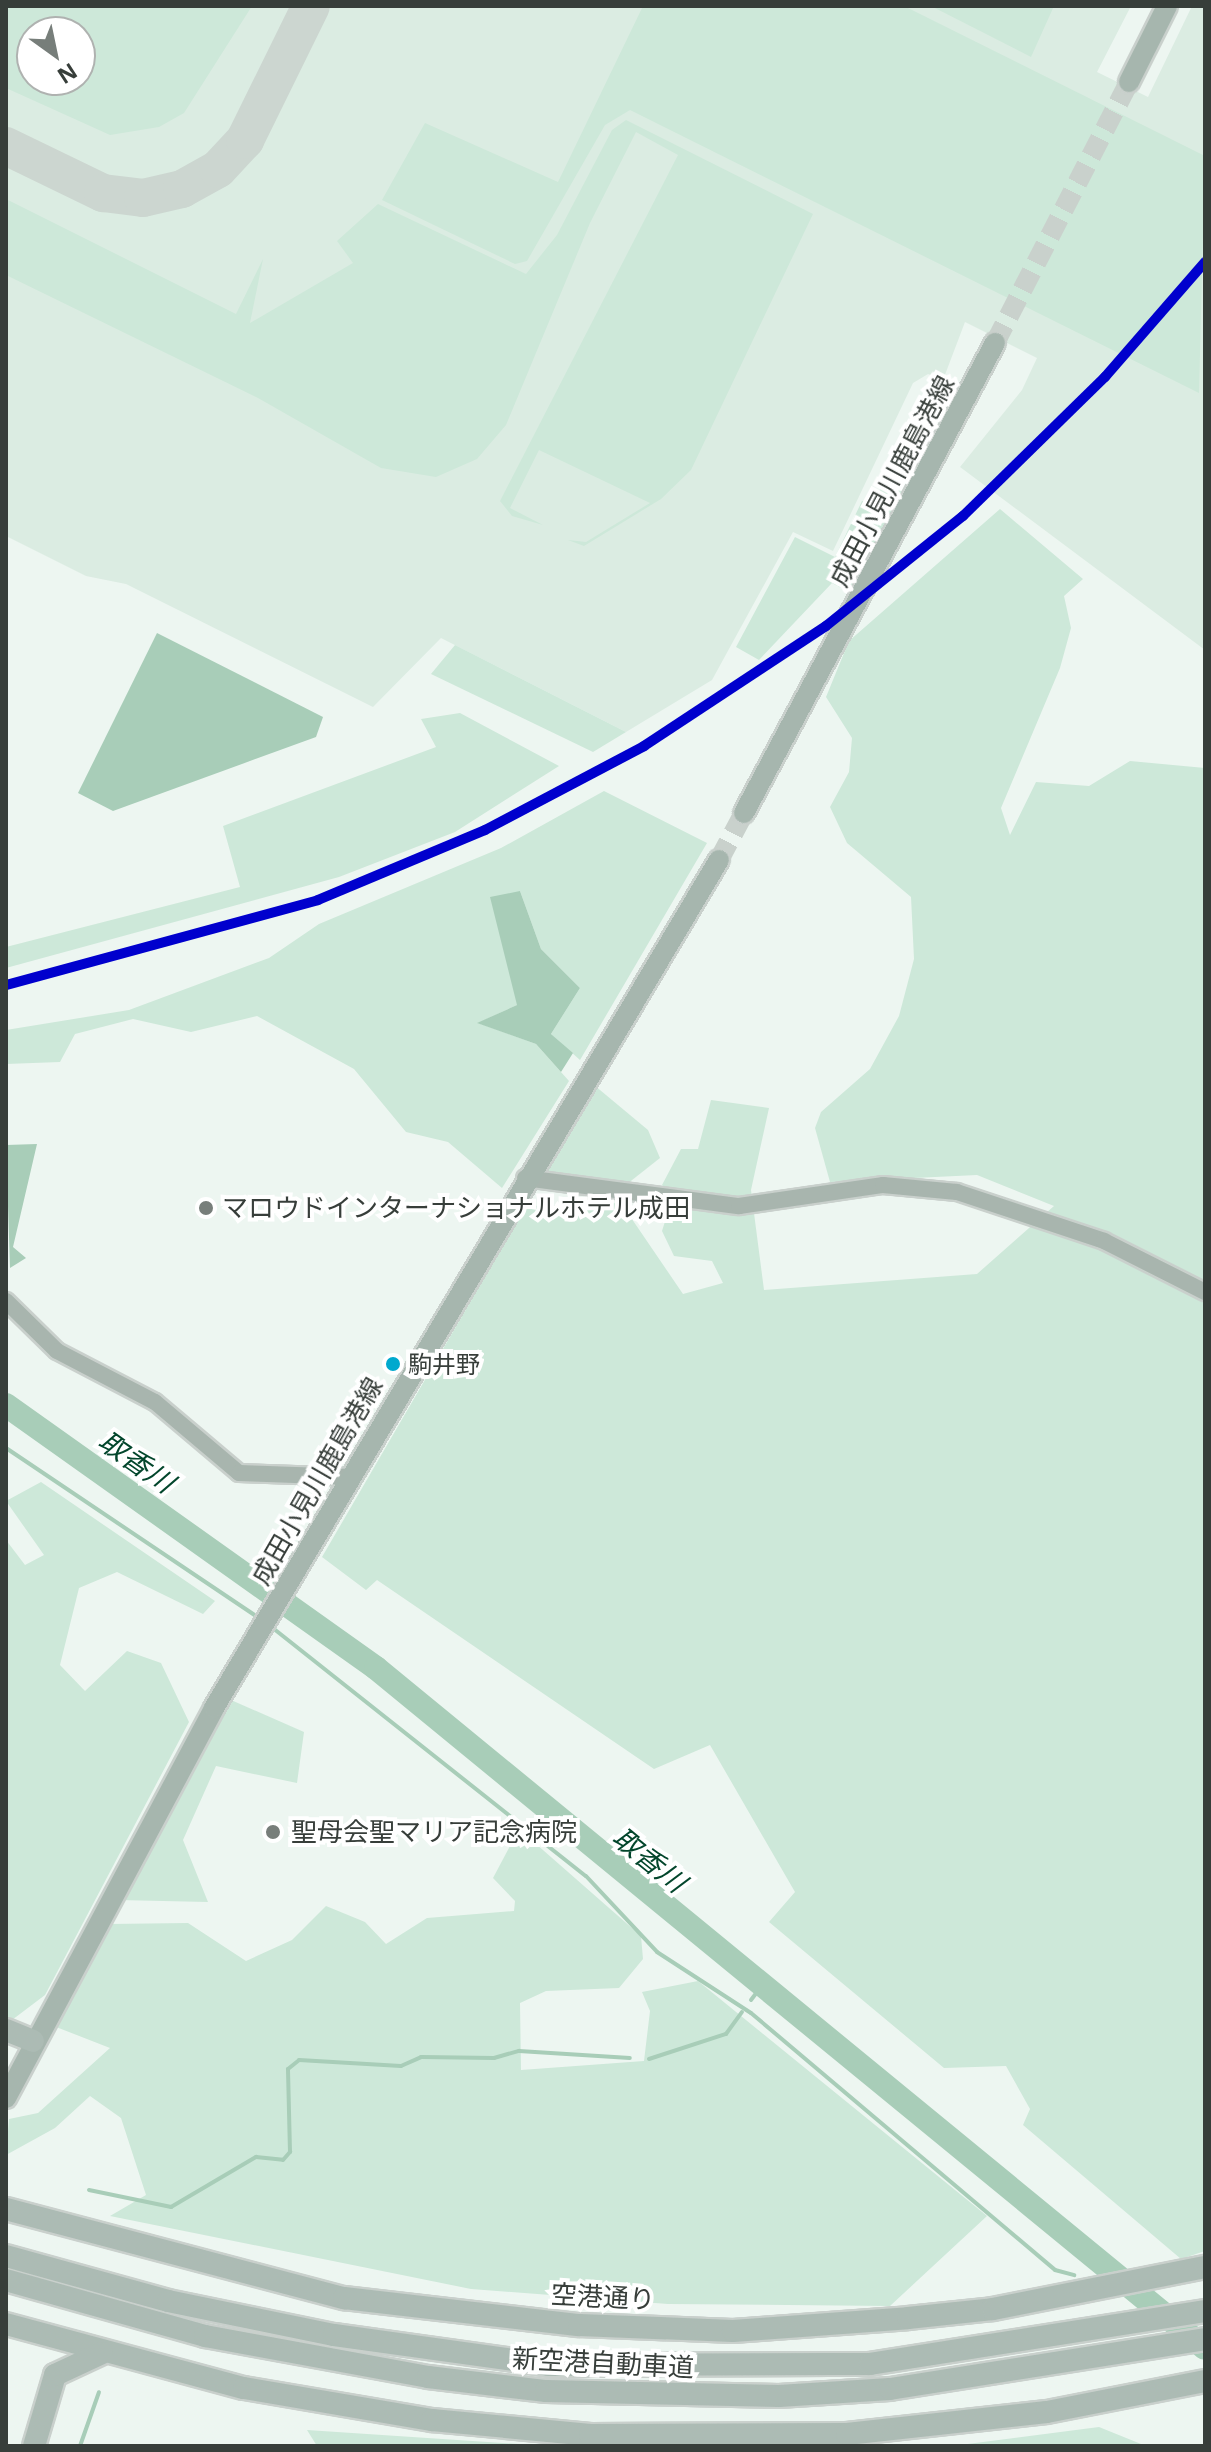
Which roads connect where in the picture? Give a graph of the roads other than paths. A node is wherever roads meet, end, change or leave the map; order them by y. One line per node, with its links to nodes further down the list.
1 (1167, 6): 2 (main road)
2 (1129, 82)
3 (995, 343): 4 (main road, 成田小見川鹿島港線)
4 (744, 813)
5 (719, 860): 6 (main road, 成田小見川鹿島港線)
6 (525, 1178): 7 (street); 9 (main road, 成田小見川鹿島港線)
7 (1205, 1292)
8 (6, 1301): 9 (street)
9 (352, 1477): 11 (main road, 成田小見川鹿島港線)
10 (6, 2030): 11 (highway)
11 (33, 2041): 12 (main road, 成田小見川鹿島港線)
12 (6, 2098)
13 (6, 2209): 15 (highway, 空港通り)
14 (6, 2256): 17 (highway, 新空港自動車道)
15 (1205, 2267)
16 (6, 2280): 19 (highway, 新空港自動車道)
17 (1205, 2311)
18 (17, 2328): 20 (highway); 21 (highway)
19 (1205, 2339)
20 (102, 2353): 21 (highway); 22 (highway)
21 (55, 2375): 23 (highway)
22 (1205, 2381)
23 (34, 2446)

